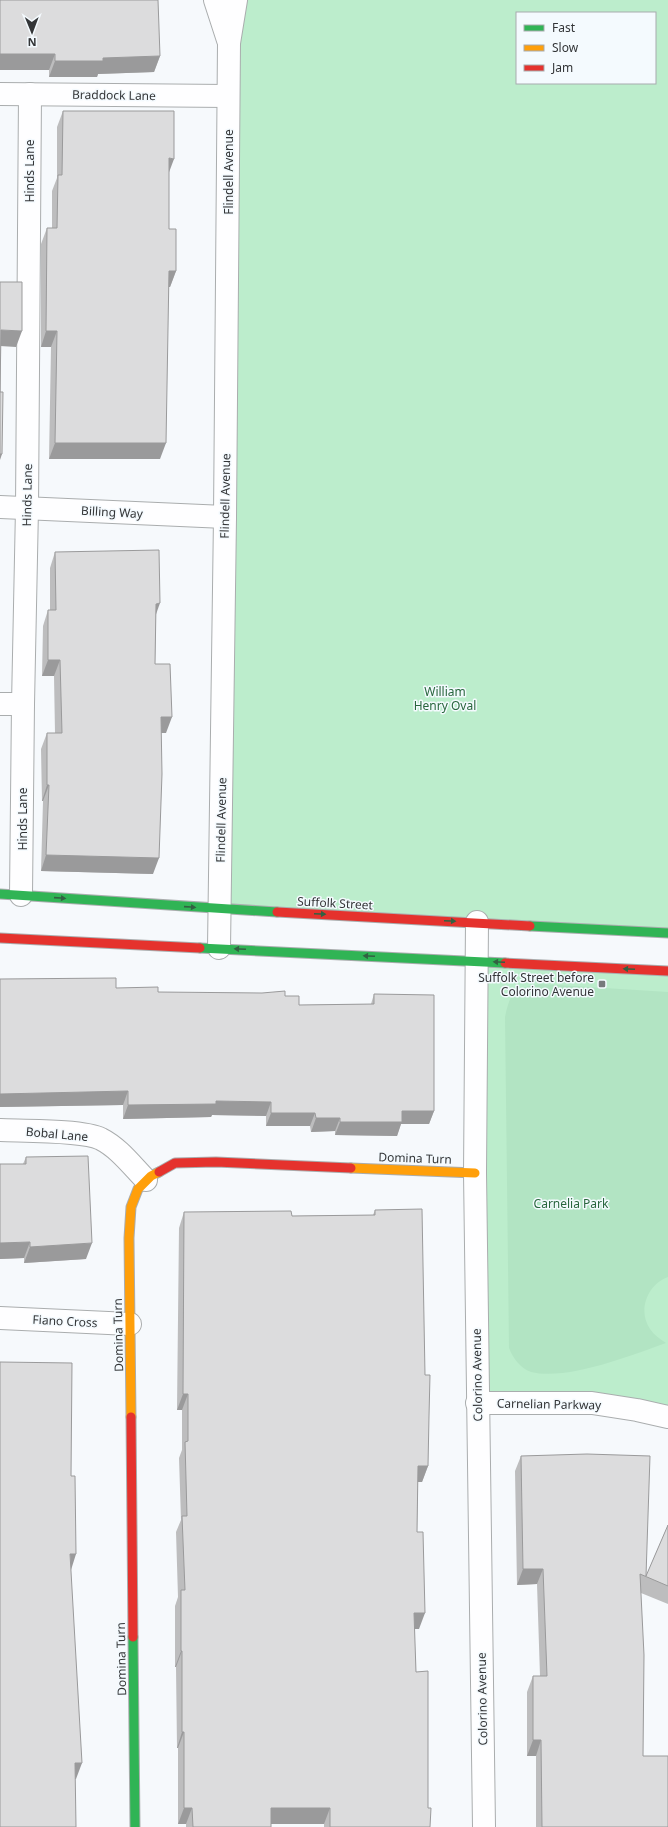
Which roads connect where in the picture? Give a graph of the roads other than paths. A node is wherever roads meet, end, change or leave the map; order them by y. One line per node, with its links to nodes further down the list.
1 (215, 0): 3 (street, Flindell Avenue)
2 (236, 0): 3 (street, Flindell Avenue)
3 (228, 43): 6 (street, Flindell Avenue)
4 (0, 94): 5 (street, Braddock Lane)
5 (30, 94): 6 (street, Braddock Lane); 8 (street, Hinds Lane)
6 (228, 96): 9 (street, Flindell Avenue)
7 (0, 507): 8 (street, Billing Way)
8 (27, 508): 9 (street, Billing Way); 11 (street, Hinds Lane)
9 (225, 517): 14 (street, Flindell Avenue)
10 (0, 704): 11 (street)
11 (23, 704): 13 (street, Hinds Lane)
12 (0, 894): 13 (street, Suffolk Street)
13 (22, 895): 14 (street, Suffolk Street, one-way to 14)
14 (220, 909): 15 (street, Suffolk Street, one-way to 15); 18 (street, Flindell Avenue)
15 (477, 922): 16 (street, Suffolk Street); 19 (street, Colorino Avenue)
16 (668, 933)
17 (0, 938): 18 (street)
18 (219, 948): 19 (street, one-way to 18)
19 (477, 961): 20 (street, one-way to 19); 22 (street, Colorino Avenue)
20 (668, 971)
21 (0, 1130): 23 (street, Bobal Lane)
22 (475, 1172): 23 (street, Domina Turn); 26 (street, Colorino Avenue)
23 (146, 1180): 25 (street, Domina Turn)
24 (0, 1318): 25 (street, Fiano Cross)
25 (130, 1324): 28 (street, Domina Turn)
26 (477, 1403): 27 (street, Carnelian Parkway); 29 (street, Colorino Avenue)
27 (668, 1417)
28 (135, 1827)
29 (484, 1827)

